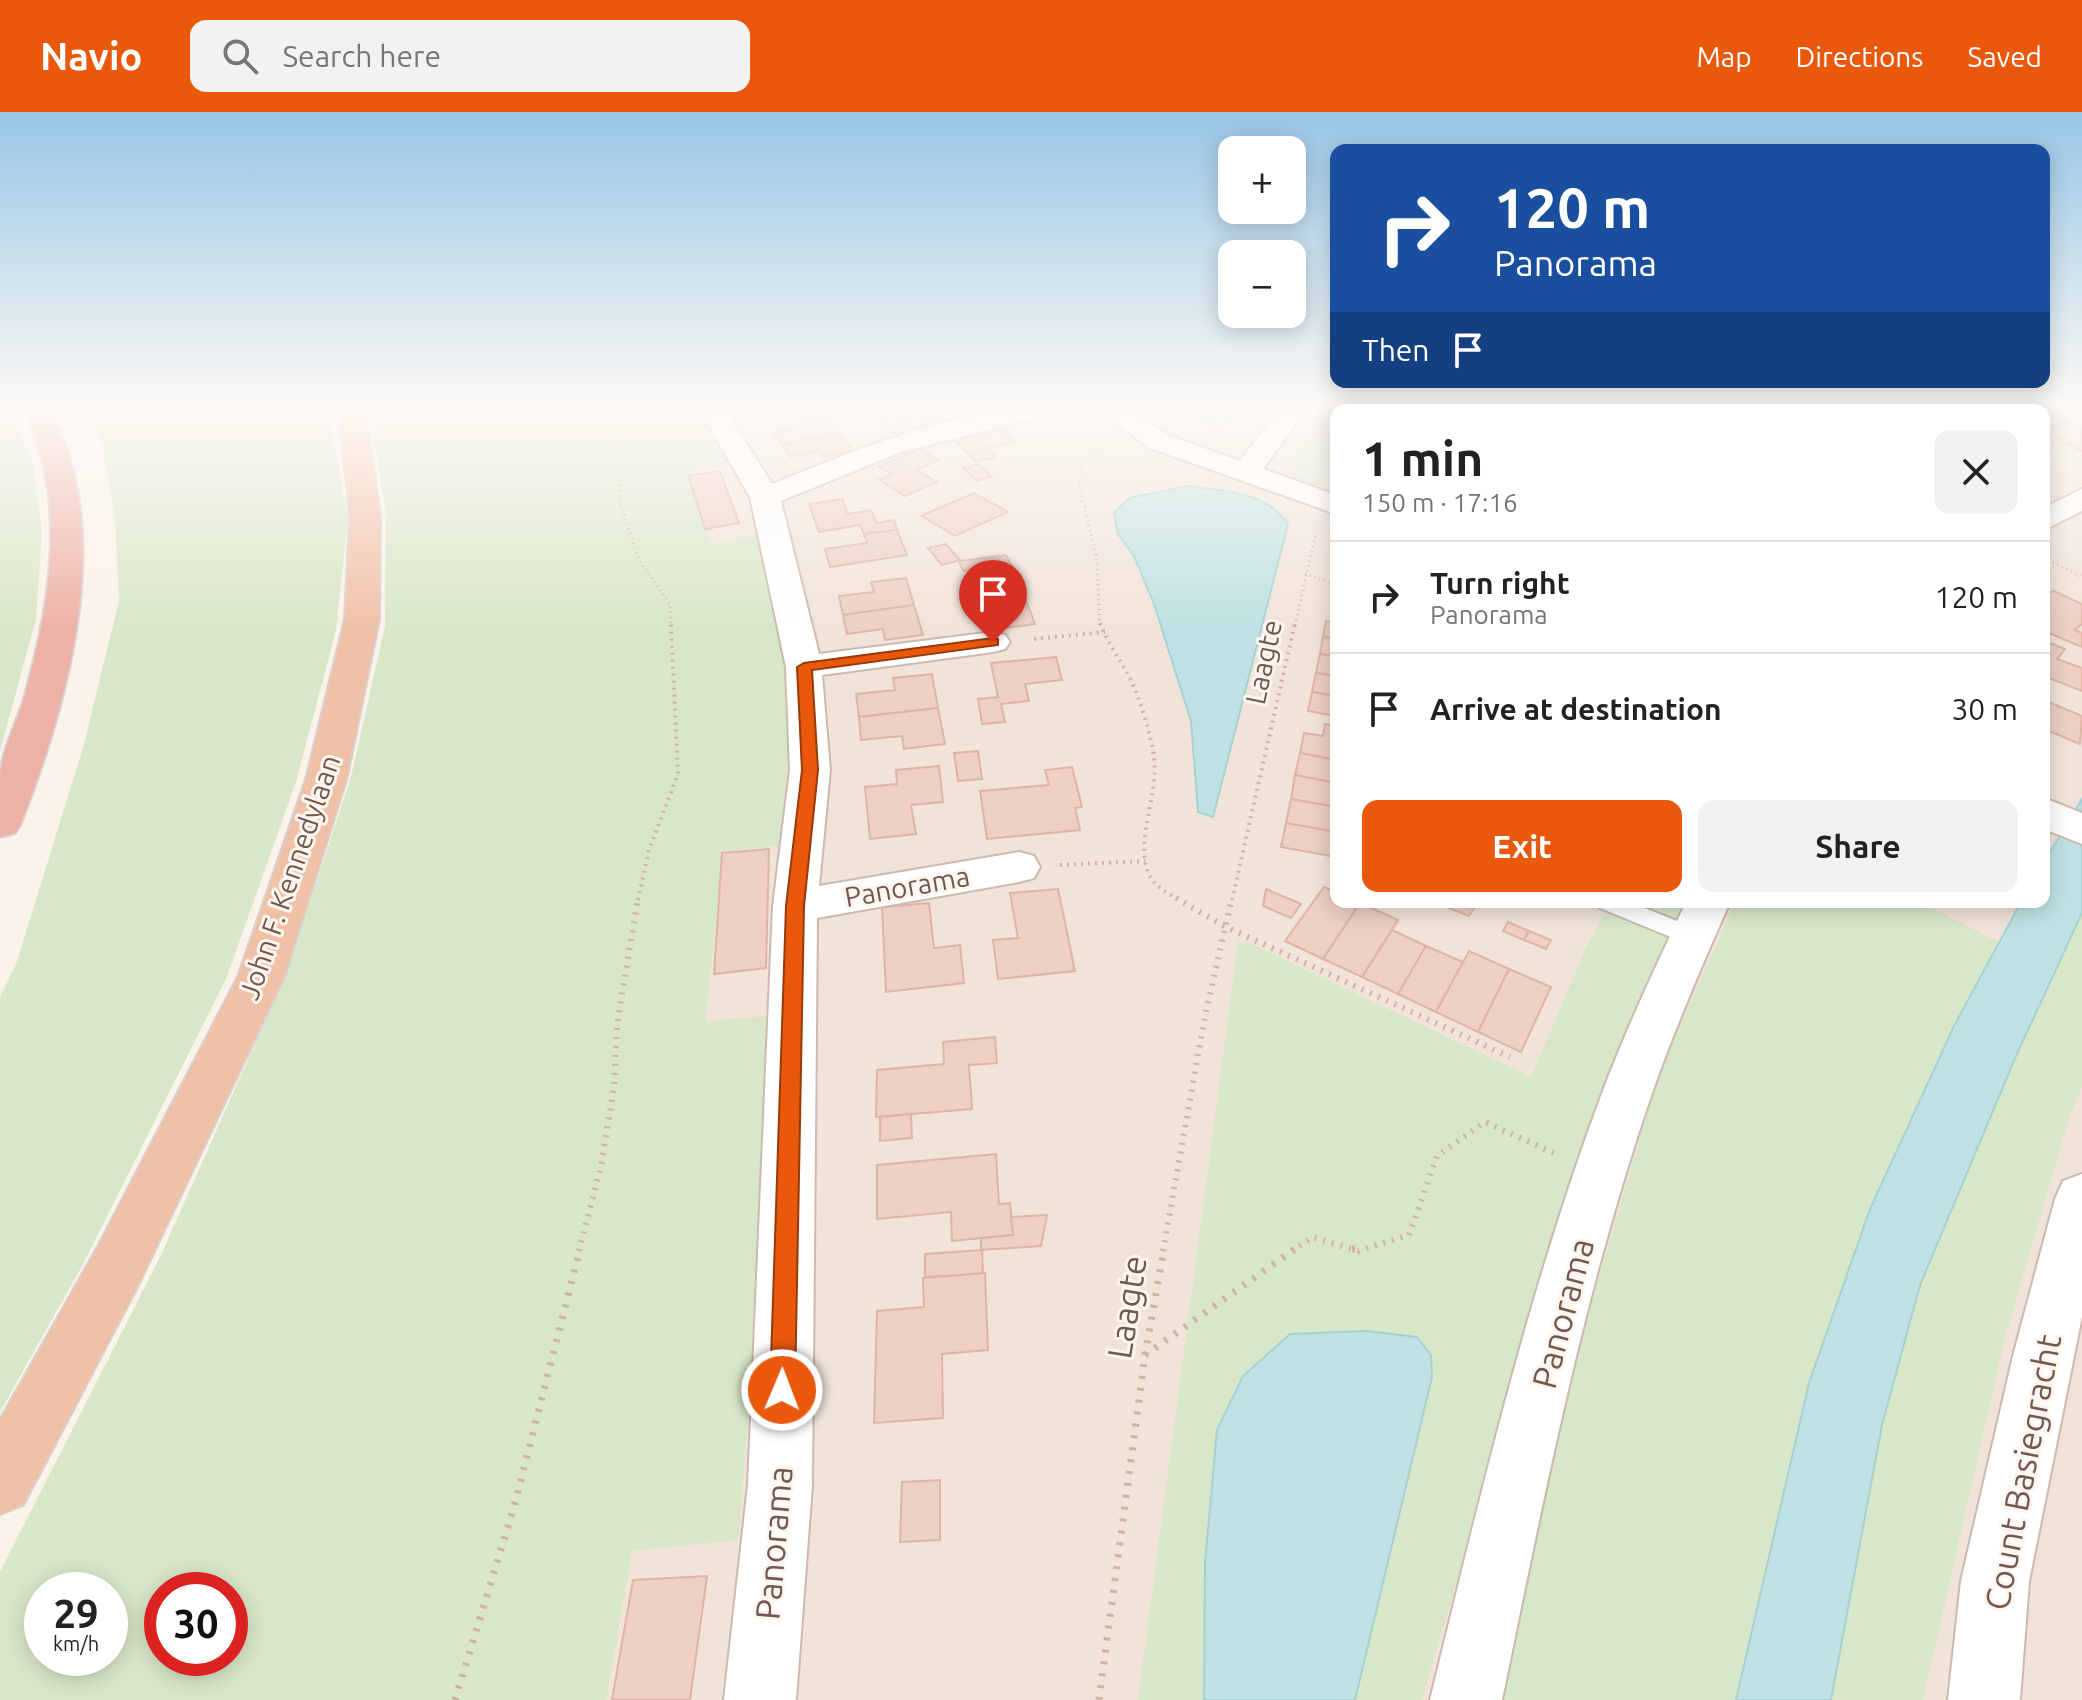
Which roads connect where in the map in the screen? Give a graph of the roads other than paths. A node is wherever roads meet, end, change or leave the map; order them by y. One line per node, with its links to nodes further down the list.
1 (61, 483): 13 (highway)
2 (361, 483): 20 (highway, John F. Kennedylaan)
3 (757, 483): 6 (street, Panorama)
4 (799, 483): 6 (street)
5 (1273, 483): 8 (street)
6 (765, 497): 11 (street, Panorama)
7 (2082, 498): 9 (street)
8 (1330, 502)
9 (2050, 517)
10 (993, 642): 11 (street)
11 (804, 667): 16 (street, Panorama)
12 (2050, 815): 14 (street)
13 (0, 823)
14 (2082, 830)
15 (1019, 867): 16 (street, Panorama)
16 (795, 906): 21 (street, Panorama)
17 (1640, 908): 18 (lane)
18 (1699, 919): 22 (street, Panorama)
19 (2082, 1199): 23 (street, Count Basiegracht)
20 (0, 1482)
21 (760, 1700)
22 (1466, 1700)
23 (1984, 1700)

